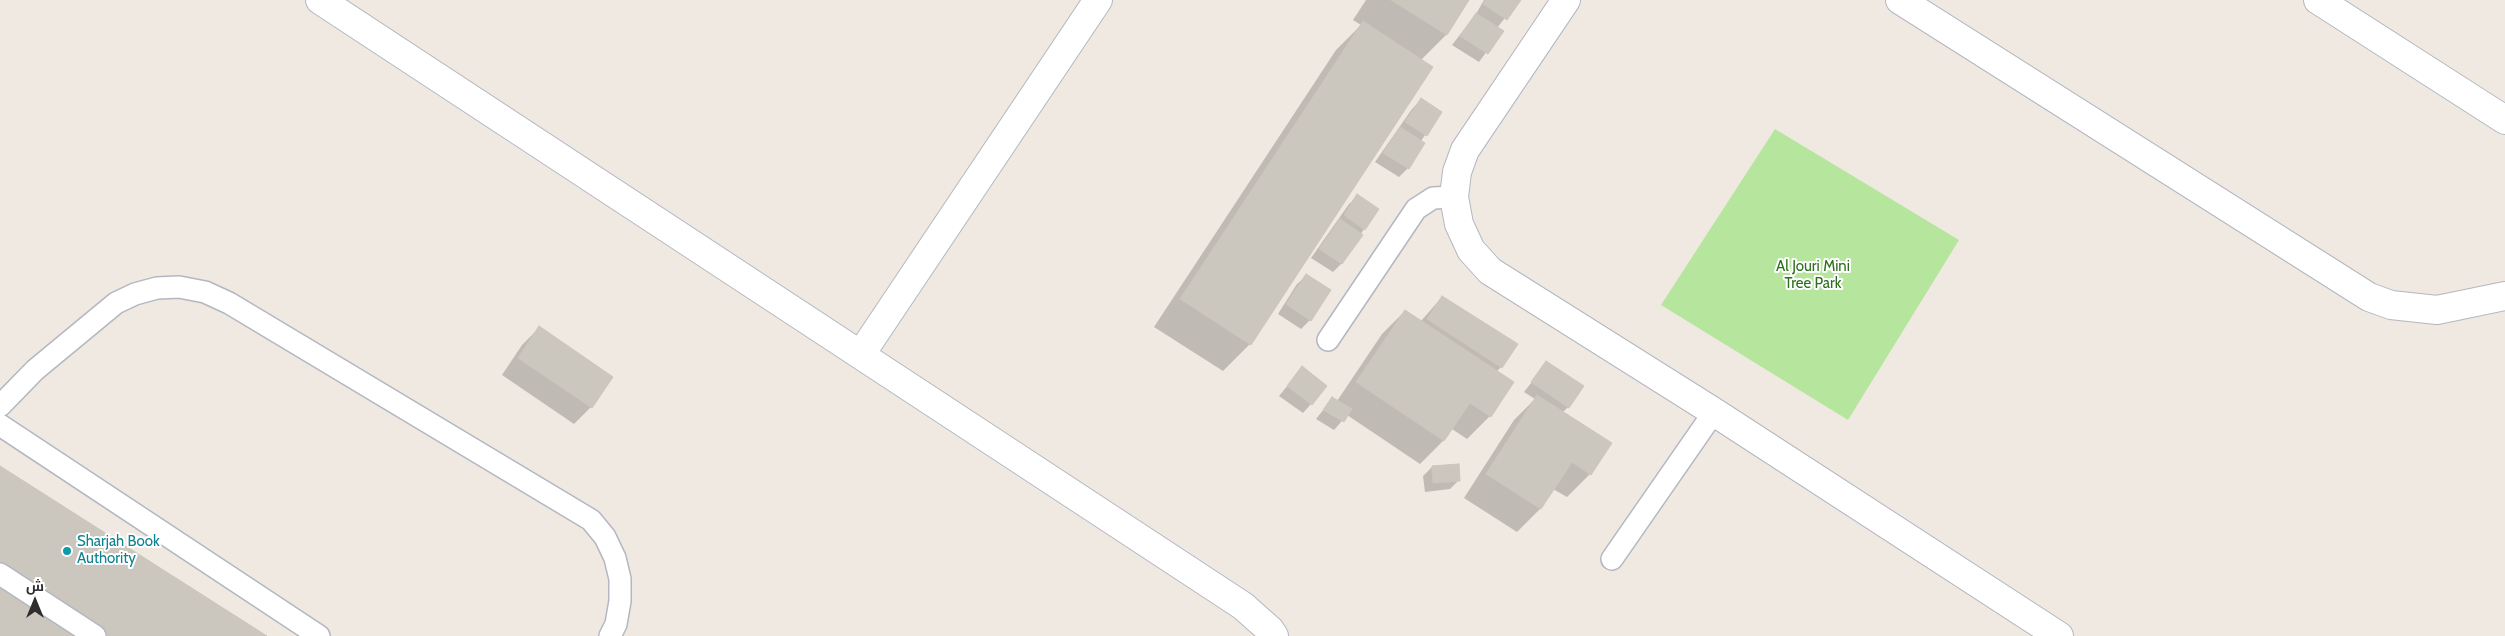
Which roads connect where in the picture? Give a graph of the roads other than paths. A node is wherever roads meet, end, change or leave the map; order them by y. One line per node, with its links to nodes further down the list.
1 (320, 0): 10 (street)
2 (1098, 0): 10 (street)
3 (1566, 0): 7 (street)
4 (1900, 0): 8 (street)
5 (2318, 0): 6 (street)
6 (2505, 120)
7 (1454, 197): 9 (lane); 12 (street)
8 (2505, 296)
9 (1328, 340)
10 (861, 354): 19 (street)
11 (0, 406): 18 (lane)
12 (1714, 412): 14 (lane); 20 (street)
13 (0, 425): 17 (lane)
14 (1612, 560)
15 (0, 574): 16 (lane)
16 (95, 636)
17 (319, 636)
18 (610, 636)
19 (1274, 636)
20 (2059, 636)

